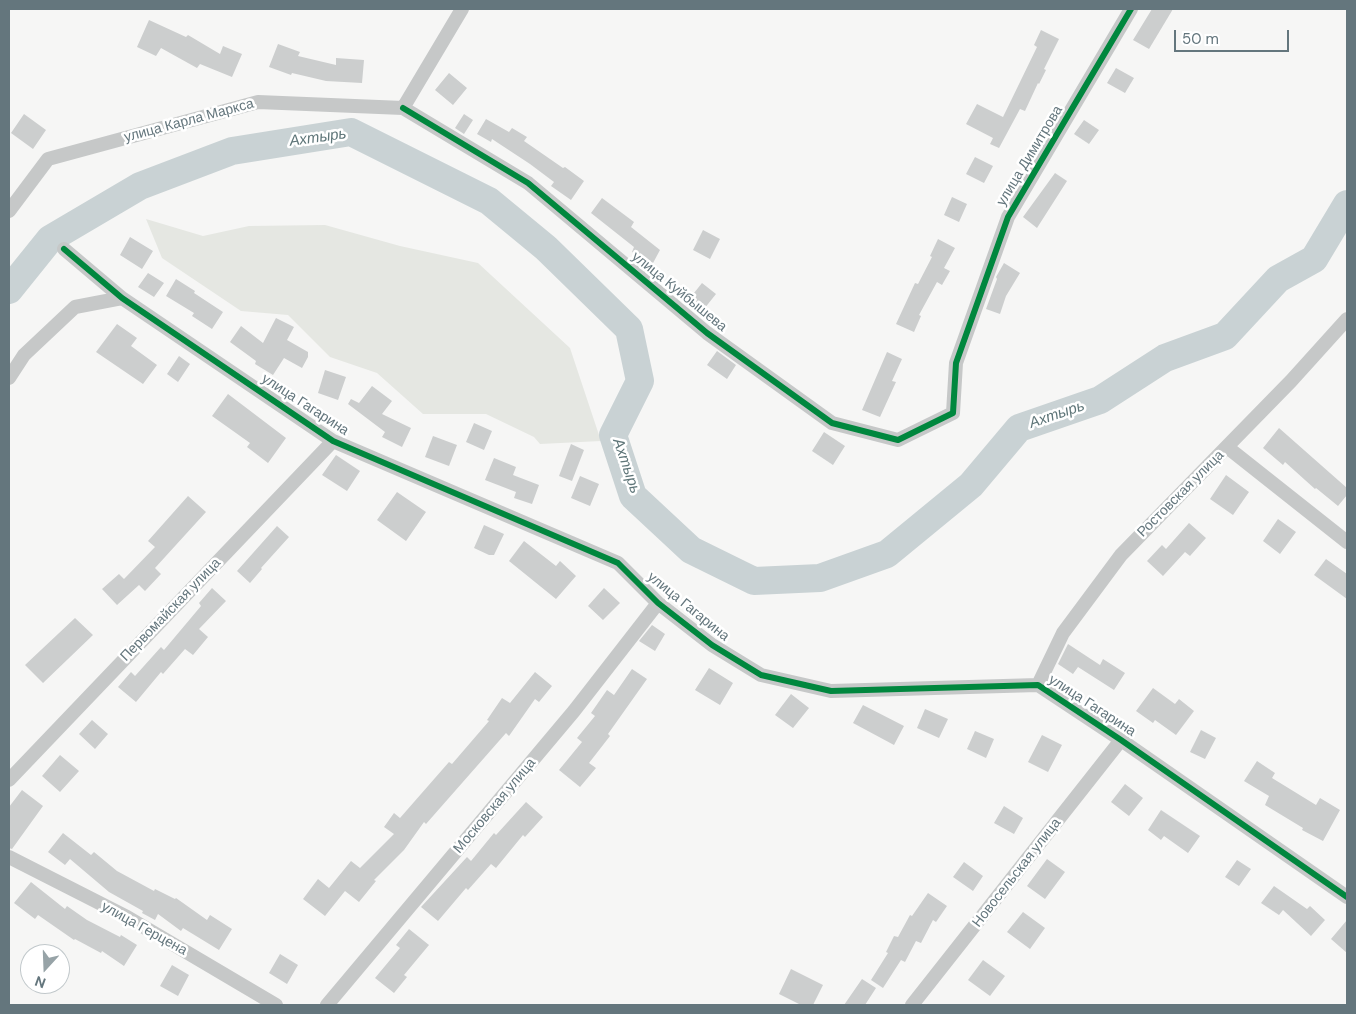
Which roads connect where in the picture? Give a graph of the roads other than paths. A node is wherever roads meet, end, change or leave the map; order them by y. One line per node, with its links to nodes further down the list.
1 (462, 9): 3 (street)
2 (1131, 9): 9 (street, улица Димитрова)
3 (403, 108): 4 (street, улица Карла Маркса); 9 (street, улица Куйбышева)
4 (9, 211)
5 (64, 249): 6 (street, улица Гагарина)
6 (122, 298): 8 (street); 10 (street, улица Гагарина)
7 (1347, 318): 11 (street, Ростовская улица)
8 (9, 378)
9 (953, 413)
10 (333, 441): 13 (street, улица Гагарина); 16 (street, Первомайская улица)
11 (1227, 447): 12 (street); 14 (street, Ростовская улица)
12 (1347, 542)
13 (658, 603): 14 (street, улица Гагарина); 20 (street, Московская улица)
14 (1038, 685): 15 (street, улица Гагарина)
15 (1121, 740): 18 (street, улица Гагарина); 21 (street, Новосельская улица)
16 (9, 780)
17 (9, 857): 19 (street, улица Герцена)
18 (1347, 896)
19 (276, 1005)
20 (327, 1005)
21 (912, 1005)

